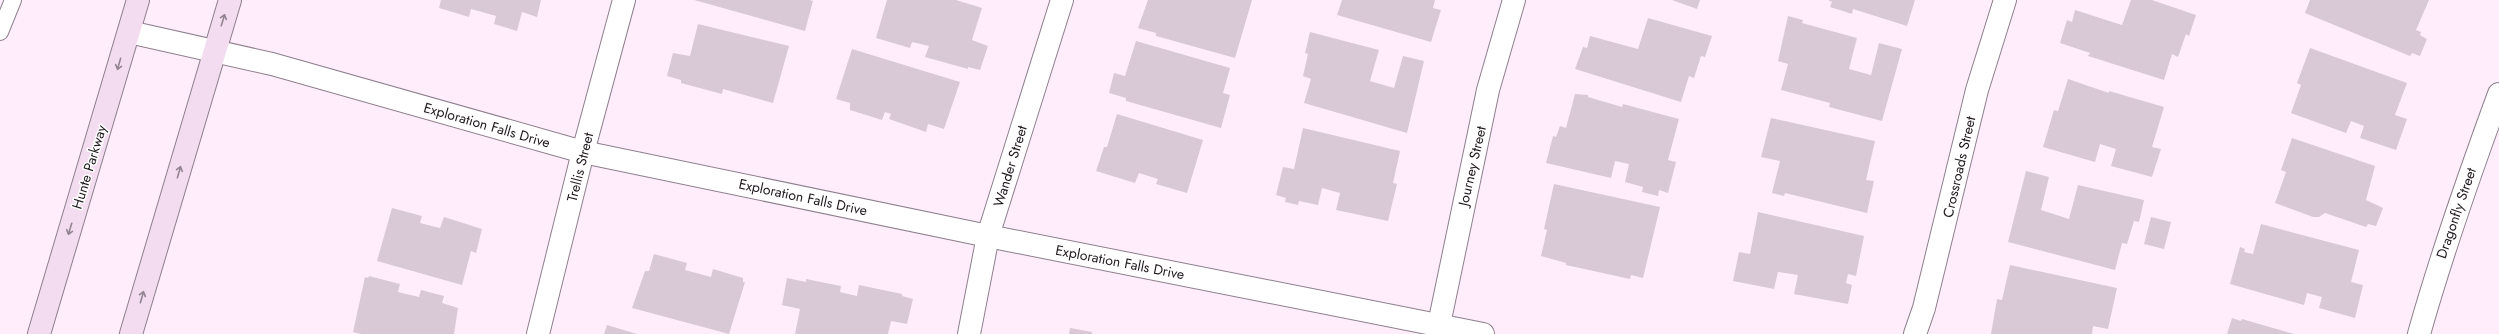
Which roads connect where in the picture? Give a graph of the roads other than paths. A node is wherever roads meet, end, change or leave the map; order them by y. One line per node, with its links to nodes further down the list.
1 (13, 0): 8 (lane)
2 (138, 0): 9 (main road, Hunte Parkway)
3 (230, 0): 10 (main road, one-way to 3)
4 (624, 0): 12 (street, Trellis Street)
5 (1062, 0): 13 (street, Wander Street)
6 (1514, 0): 14 (street, Journey Street)
7 (2005, 0): 20 (street, Crossroads Street)
8 (0, 32)
9 (129, 32): 10 (street, Exploration Falls Drive); 15 (main road, Hunte Parkway, one-way to 15)
10 (214, 51): 12 (street, Exploration Falls Drive); 16 (main road, one-way to 10)
11 (2499, 94): 21 (street, Dragonfly Street)
12 (583, 152): 13 (street, Exploration Falls Drive); 17 (street, Trellis Street)
13 (988, 236): 14 (street, Exploration Falls Drive); 18 (street, Wander Street)
14 (1438, 329): 19 (street, Exploration Falls Drive)
15 (39, 334)
16 (131, 334)
17 (538, 334)
18 (969, 334)
19 (1483, 334)
20 (1915, 334)
21 (2419, 334)

